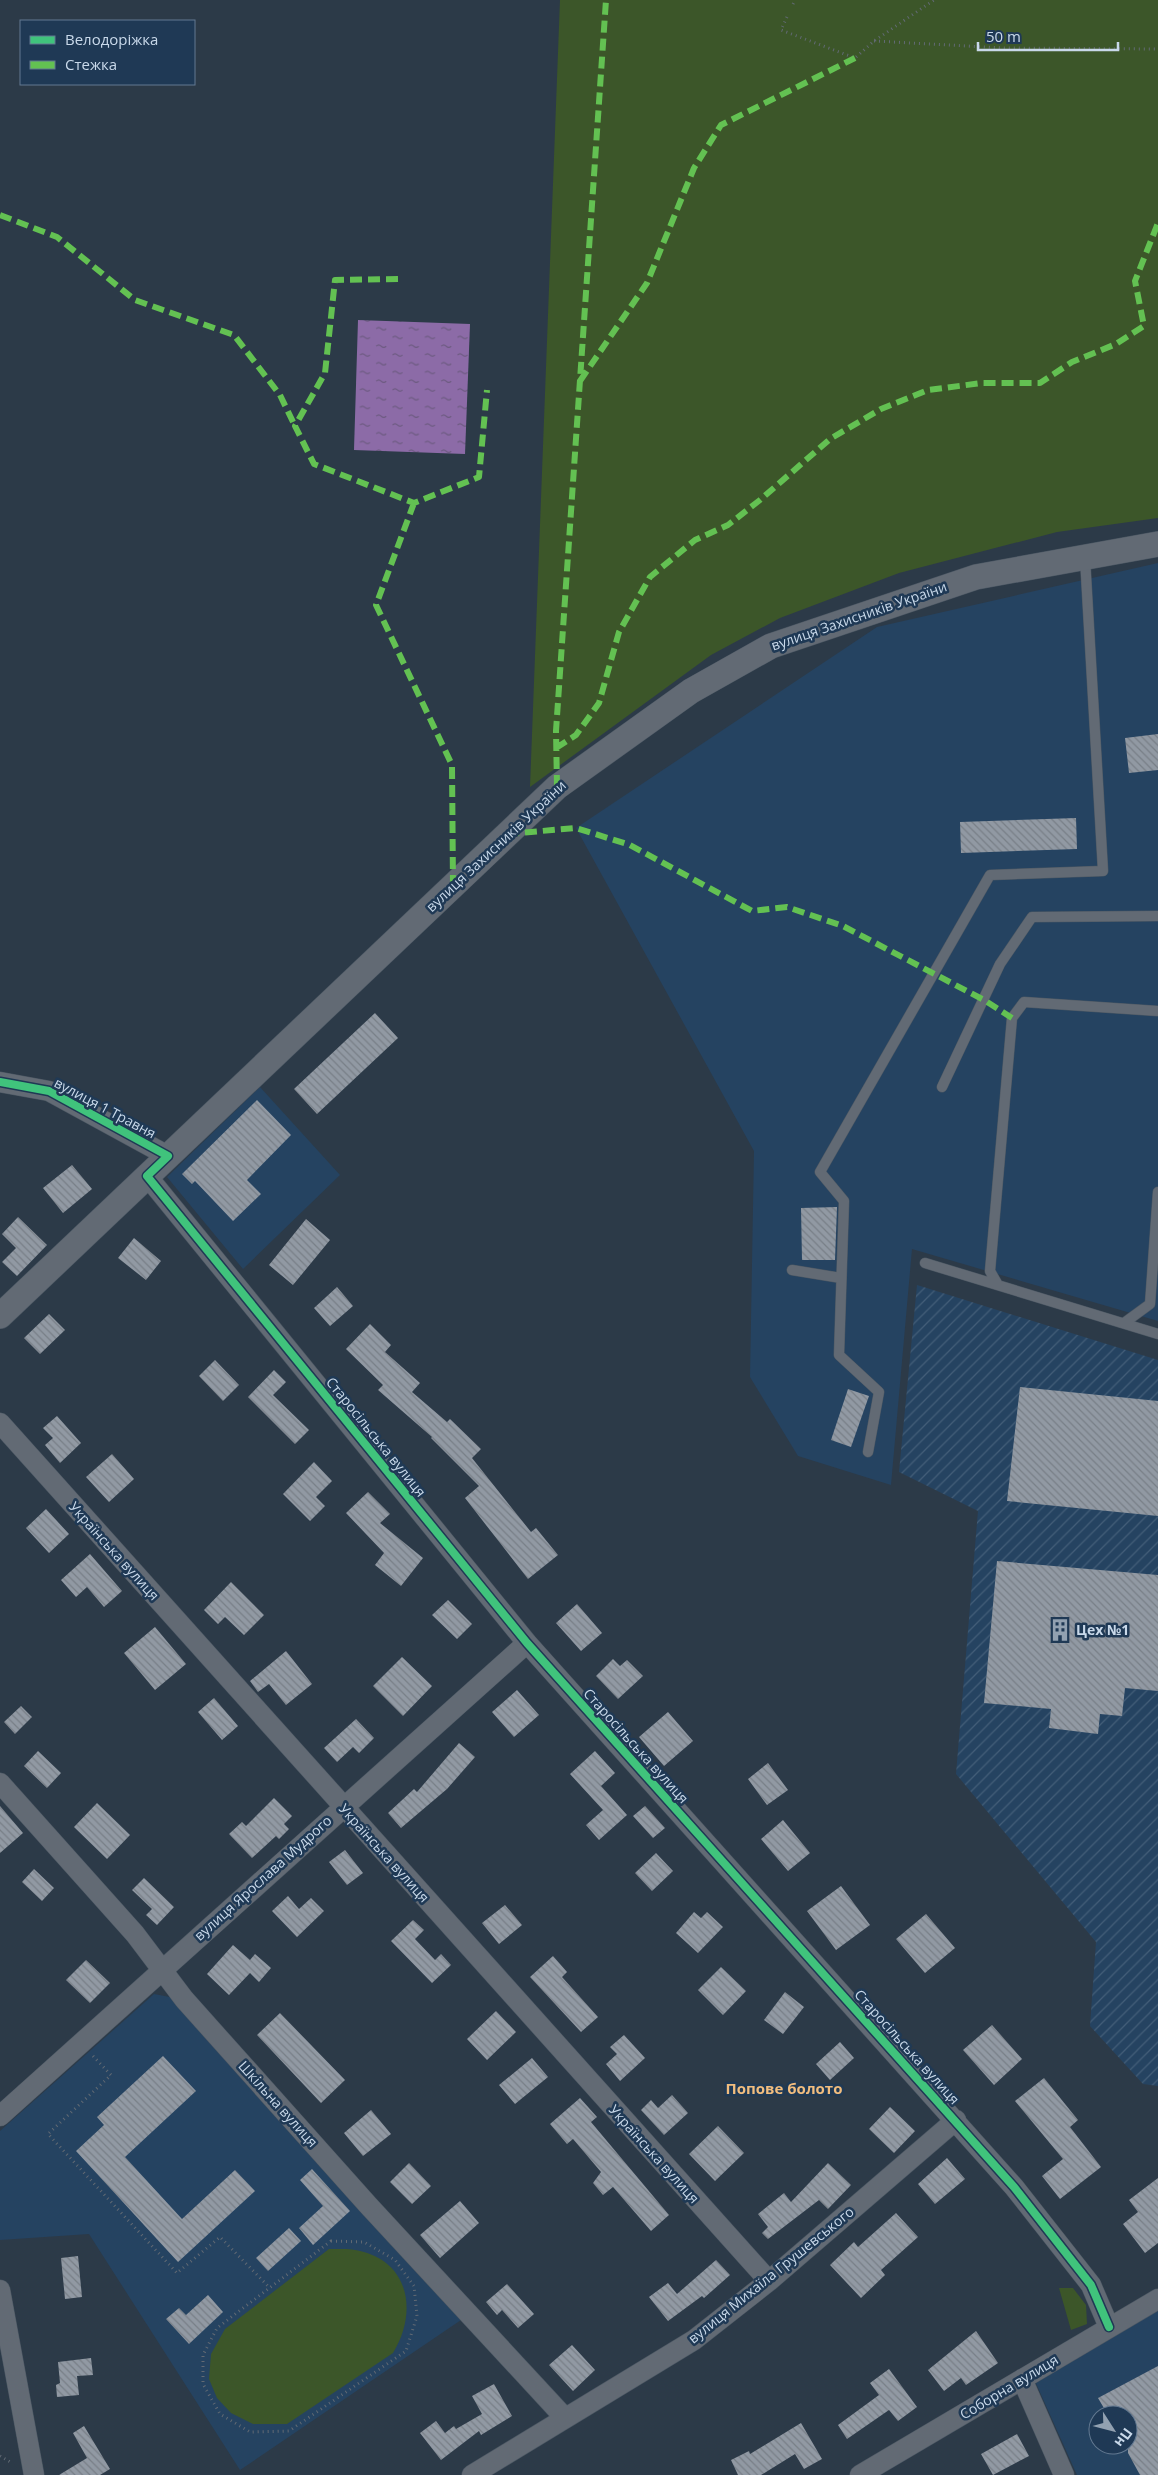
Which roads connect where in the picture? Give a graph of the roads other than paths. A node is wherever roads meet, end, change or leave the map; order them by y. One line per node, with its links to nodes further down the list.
1 (1158, 544): 2 (street, вулиця Захисників України)
2 (1085, 557): 7 (street, вулиця Захисників України); 12 (lane)
3 (1158, 916): 6 (lane)
4 (1158, 1011): 13 (lane)
5 (0, 1082): 7 (street, вулиця 1 Травня)
6 (942, 1086)
7 (168, 1156): 8 (street)
8 (147, 1176): 14 (street); 19 (street, Старосільська вулиця)
9 (1158, 1192): 15 (lane)
10 (925, 1263): 13 (lane)
11 (792, 1270): 12 (lane)
12 (841, 1278): 18 (lane)
13 (998, 1285): 15 (lane)
14 (0, 1316)
15 (1124, 1323): 16 (lane)
16 (1158, 1334)
17 (0, 1423): 21 (street, Українська вулиця)
18 (868, 1452)
19 (527, 1643): 21 (street, вулиця Ярослава Мудрого); 24 (street, Старосільська вулиця)
20 (0, 1783): 22 (street, Шкільна вулиця)
21 (342, 1807): 22 (street, вулиця Ярослава Мудрого); 25 (street, Українська вулиця)
22 (161, 1970): 23 (street, вулиця Ярослава Мудрого); 30 (street, Шкільна вулиця)
23 (0, 2116)
24 (956, 2120): 25 (street, вулиця Михаїла Грушевського); 28 (street, Старосільська вулиця)
25 (769, 2281): 30 (street, вулиця Михаїла Грушевського)
26 (0, 2290): 31 (street)
27 (1158, 2299): 28 (street, Соборна вулиця)
28 (1109, 2328): 29 (street, Соборна вулиця)
29 (1022, 2379): 33 (street, Соборна вулиця); 34 (street)
30 (565, 2418): 32 (street, вулиця Михаїла Грушевського)
31 (34, 2475)
32 (472, 2475)
33 (860, 2475)
34 (1064, 2475)

